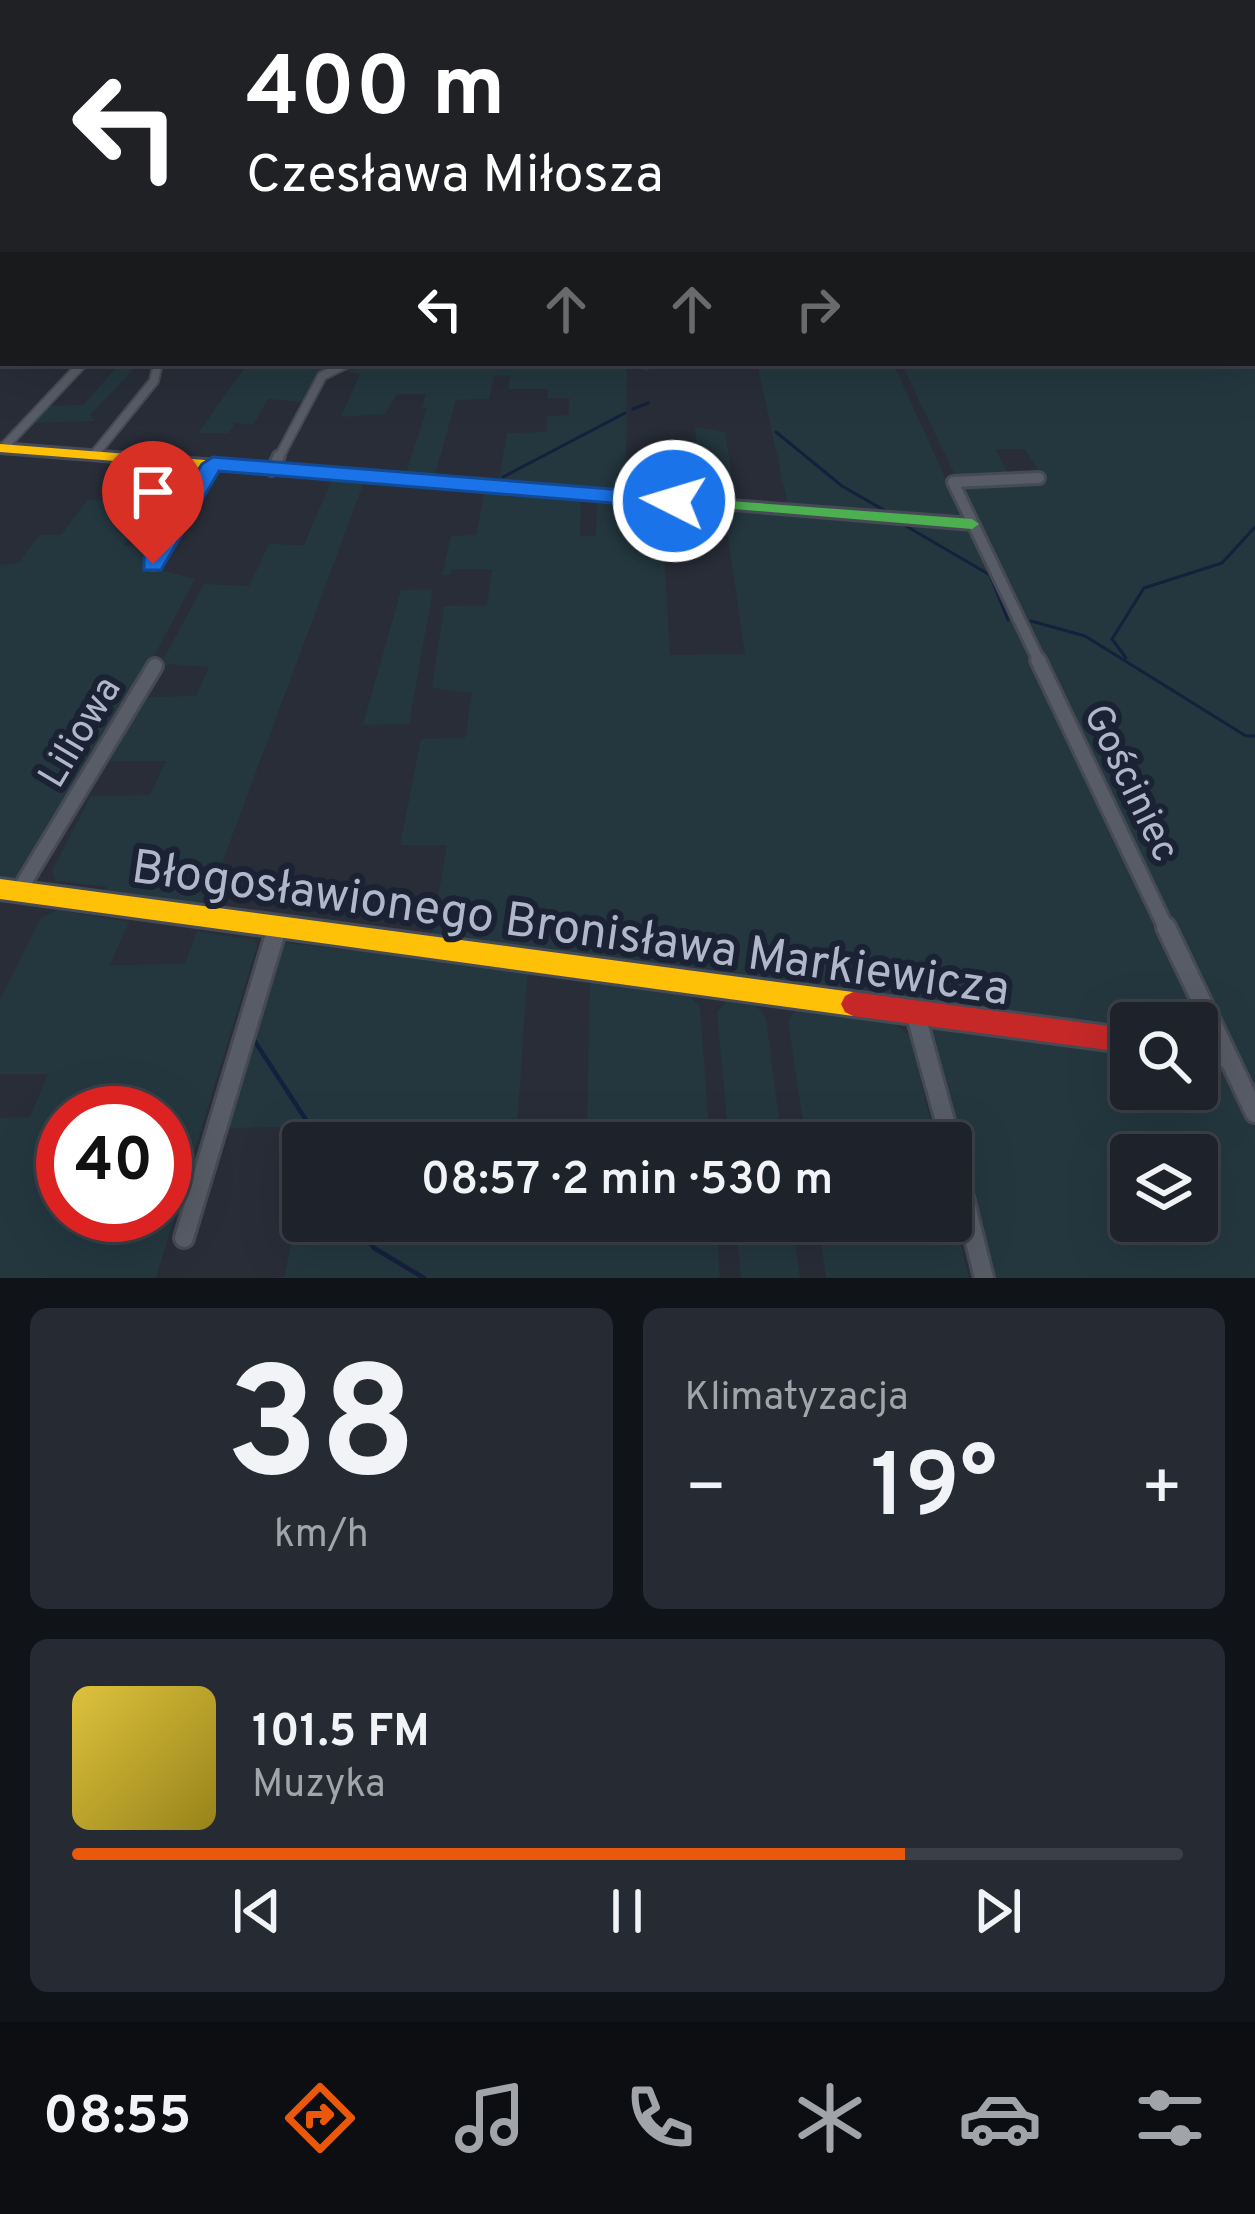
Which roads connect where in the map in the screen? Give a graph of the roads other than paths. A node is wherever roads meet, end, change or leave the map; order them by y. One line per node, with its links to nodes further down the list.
1 (80, 366): 4 (street)
2 (157, 366): 5 (street)
3 (342, 366): 7 (street)
4 (1, 448): 5 (street)
5 (94, 454): 6 (street)
6 (213, 464): 7 (street); 10 (street)
7 (272, 470): 9 (street)
8 (1039, 478): 9 (street, Gościniec)
9 (972, 524): 17 (street, Gościniec)
10 (153, 564)
11 (155, 666): 12 (street, Liliowa)
12 (10, 890): 13 (street, Błogosławionego Bronisława Markiewicza)
13 (277, 928): 14 (street, Błogosławionego Bronisława Markiewicza); 20 (street)
14 (915, 1012): 15 (street, Błogosławionego Bronisława Markiewicza); 19 (street)
15 (1110, 1038)
16 (1218, 1056): 17 (street)
17 (1228, 1058): 18 (street, Gościniec)
18 (1255, 1113)
19 (945, 1122)
20 (192, 1211)
21 (972, 1229): 22 (street)
22 (984, 1278)

